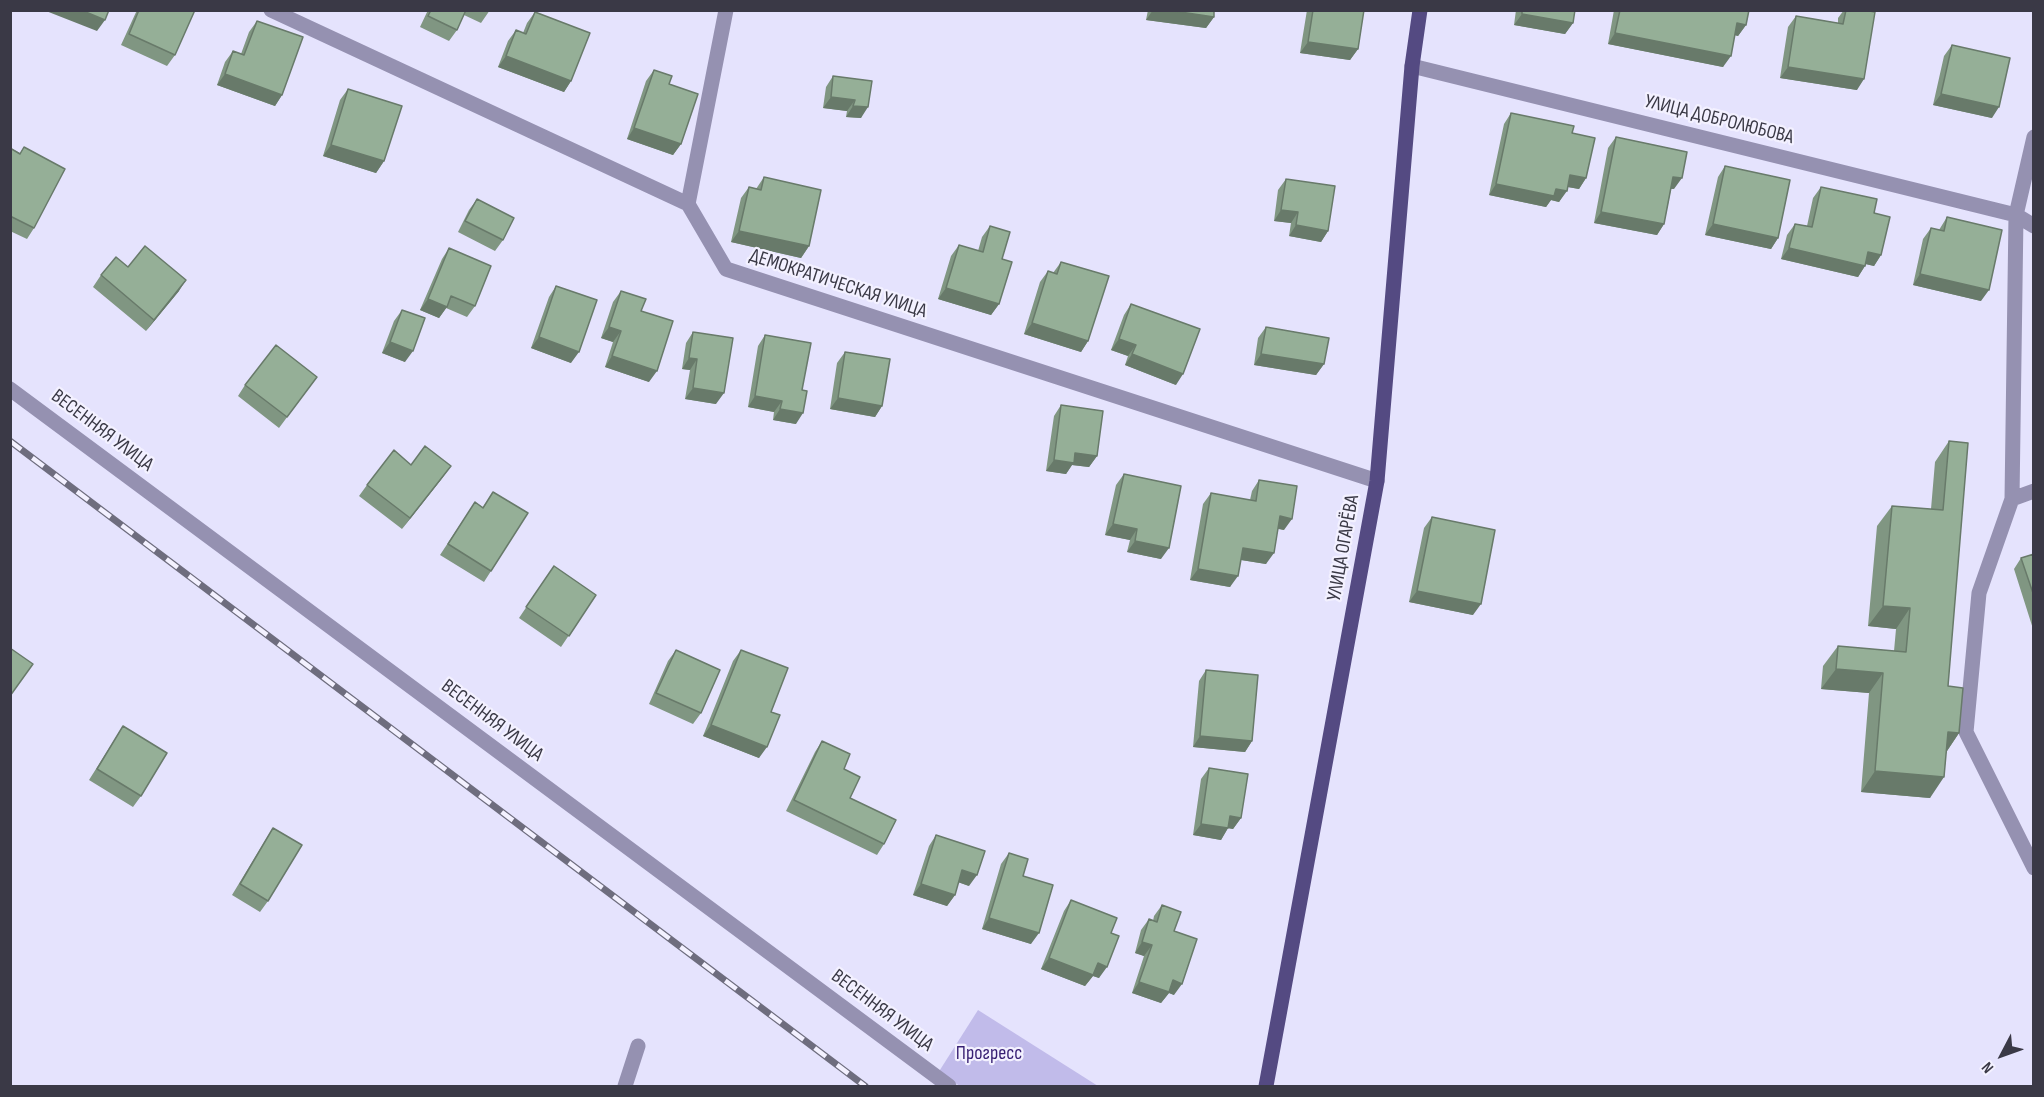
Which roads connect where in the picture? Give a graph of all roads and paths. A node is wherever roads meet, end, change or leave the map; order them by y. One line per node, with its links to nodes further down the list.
1 (270, 10): 6 (street)
2 (726, 10): 6 (street)
3 (1420, 10): 4 (main road, УЛИЦА ОГАРЁВА)
4 (1412, 66): 7 (street, УЛИЦА ДОБРОЛЮБОВА); 10 (main road, УЛИЦА ОГАРЁВА)
5 (2034, 138): 7 (street)
6 (688, 204): 10 (street, ДЕМОКРАТИЧЕСКАЯ УЛИЦА)
7 (2016, 215): 8 (street, УЛИЦА ДОБРОЛЮБОВА); 12 (street)
8 (2034, 226)
9 (10, 389): 17 (street, ВЕСЕННЯЯ УЛИЦА)
10 (1377, 481): 18 (main road, УЛИЦА ОГАРЁВА)
11 (2034, 491): 12 (street)
12 (2012, 499): 13 (street)
13 (2029, 847): 14 (street)
14 (2034, 868)
15 (638, 1046): 16 (street)
16 (625, 1086)
17 (949, 1086)
18 (1266, 1086)

